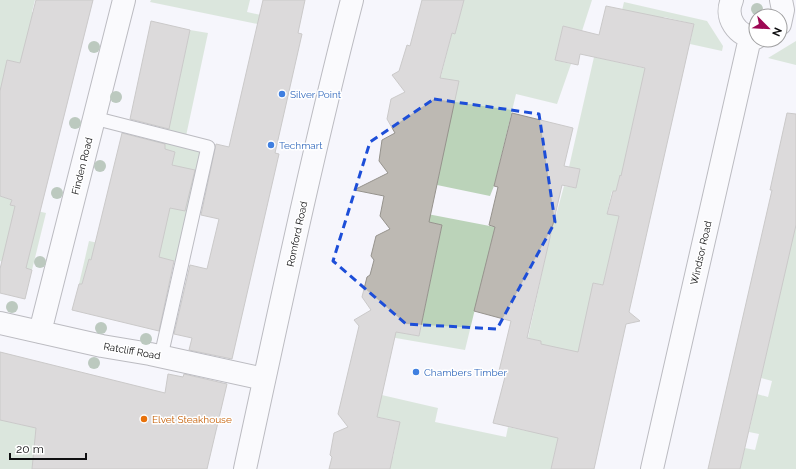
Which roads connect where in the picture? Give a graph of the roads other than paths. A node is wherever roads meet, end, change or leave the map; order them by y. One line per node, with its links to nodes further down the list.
1 (124, 0): 6 (street, Finden Road)
2 (352, 0): 10 (street, Romford Road)
3 (729, 0): 4 (street)
4 (748, 36)
5 (751, 48): 12 (street, Windsor Road)
6 (94, 118): 8 (street, Finden Road); 9 (lane)
7 (0, 323): 8 (street, Ratcliff Road)
8 (40, 332): 9 (street, Ratcliff Road)
9 (161, 356): 10 (street, Ratcliff Road)
10 (264, 380): 11 (street, Romford Road)
11 (245, 469)
12 (652, 469)

